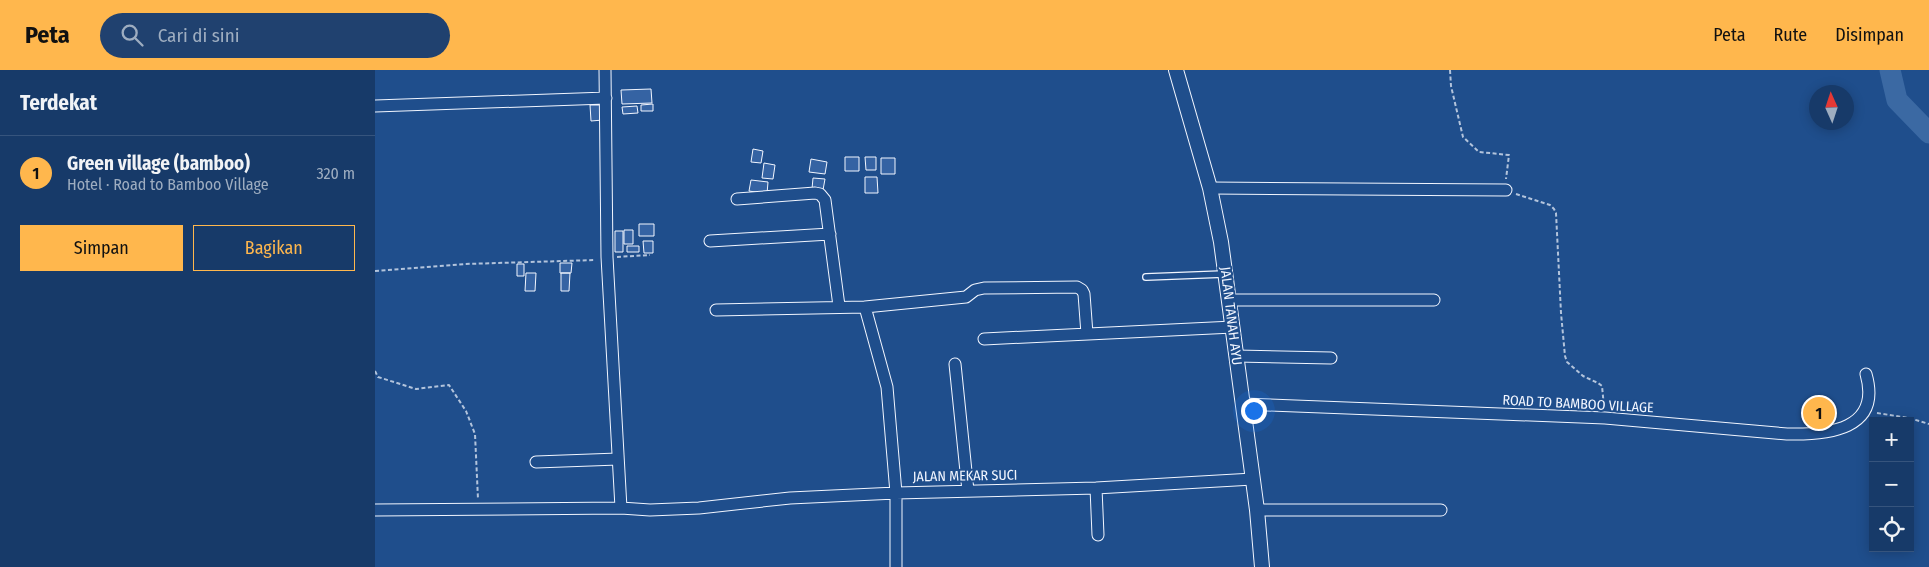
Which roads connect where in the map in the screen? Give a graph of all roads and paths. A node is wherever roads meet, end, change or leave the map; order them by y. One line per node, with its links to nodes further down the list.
1 (605, 70): 4 (street)
2 (1176, 70): 6 (street, JALAN TANAH AYU)
3 (1450, 70): 7 (path)
4 (606, 98): 5 (street); 12 (street)
5 (375, 106)
6 (1210, 188): 7 (street); 14 (street, JALAN TANAH AYU)
7 (1505, 190): 31 (path)
8 (737, 199): 9 (street)
9 (829, 234): 10 (street); 18 (street)
10 (710, 241)
11 (650, 255): 12 (path)
12 (607, 257): 13 (path); 33 (street)
13 (375, 271)
14 (1226, 274): 15 (lane); 16 (street, JALAN TANAH AYU)
15 (1146, 277)
16 (1229, 300): 17 (street); 21 (street, JALAN TANAH AYU)
17 (1434, 300)
18 (839, 306): 19 (street); 20 (street)
19 (865, 307): 22 (street); 38 (street, JALAN MEKAR SUCI)
20 (716, 310)
21 (1233, 327): 22 (street); 24 (street, JALAN TANAH AYU)
22 (1087, 334): 23 (street)
23 (984, 339)
24 (1236, 356): 25 (street); 29 (street, JALAN TANAH AYU)
25 (1331, 358)
26 (955, 364): 37 (street)
27 (375, 371): 41 (path)
28 (1866, 374): 30 (street)
29 (1243, 404): 31 (street, ROAD TO BAMBOO VILLAGE); 35 (street, JALAN TANAH AYU)
30 (1864, 414): 31 (street, ROAD TO BAMBOO VILLAGE); 32 (path)
31 (1605, 418)
32 (1929, 424)
33 (618, 459): 34 (street); 39 (street)
34 (536, 462)
35 (1253, 479): 36 (street, JALAN MEKAR SUCI); 42 (street, JALAN TANAH AYU)
36 (1096, 488): 37 (street, JALAN MEKAR SUCI); 44 (street)
37 (968, 491): 38 (street, JALAN MEKAR SUCI)
38 (896, 493): 39 (street); 45 (street)
39 (621, 508): 41 (street)
40 (375, 510): 41 (street)
41 (479, 510)
42 (1257, 510): 43 (street); 46 (street, JALAN TANAH AYU)
43 (1441, 510)
44 (1098, 535)
45 (896, 567)
46 (1262, 567)

